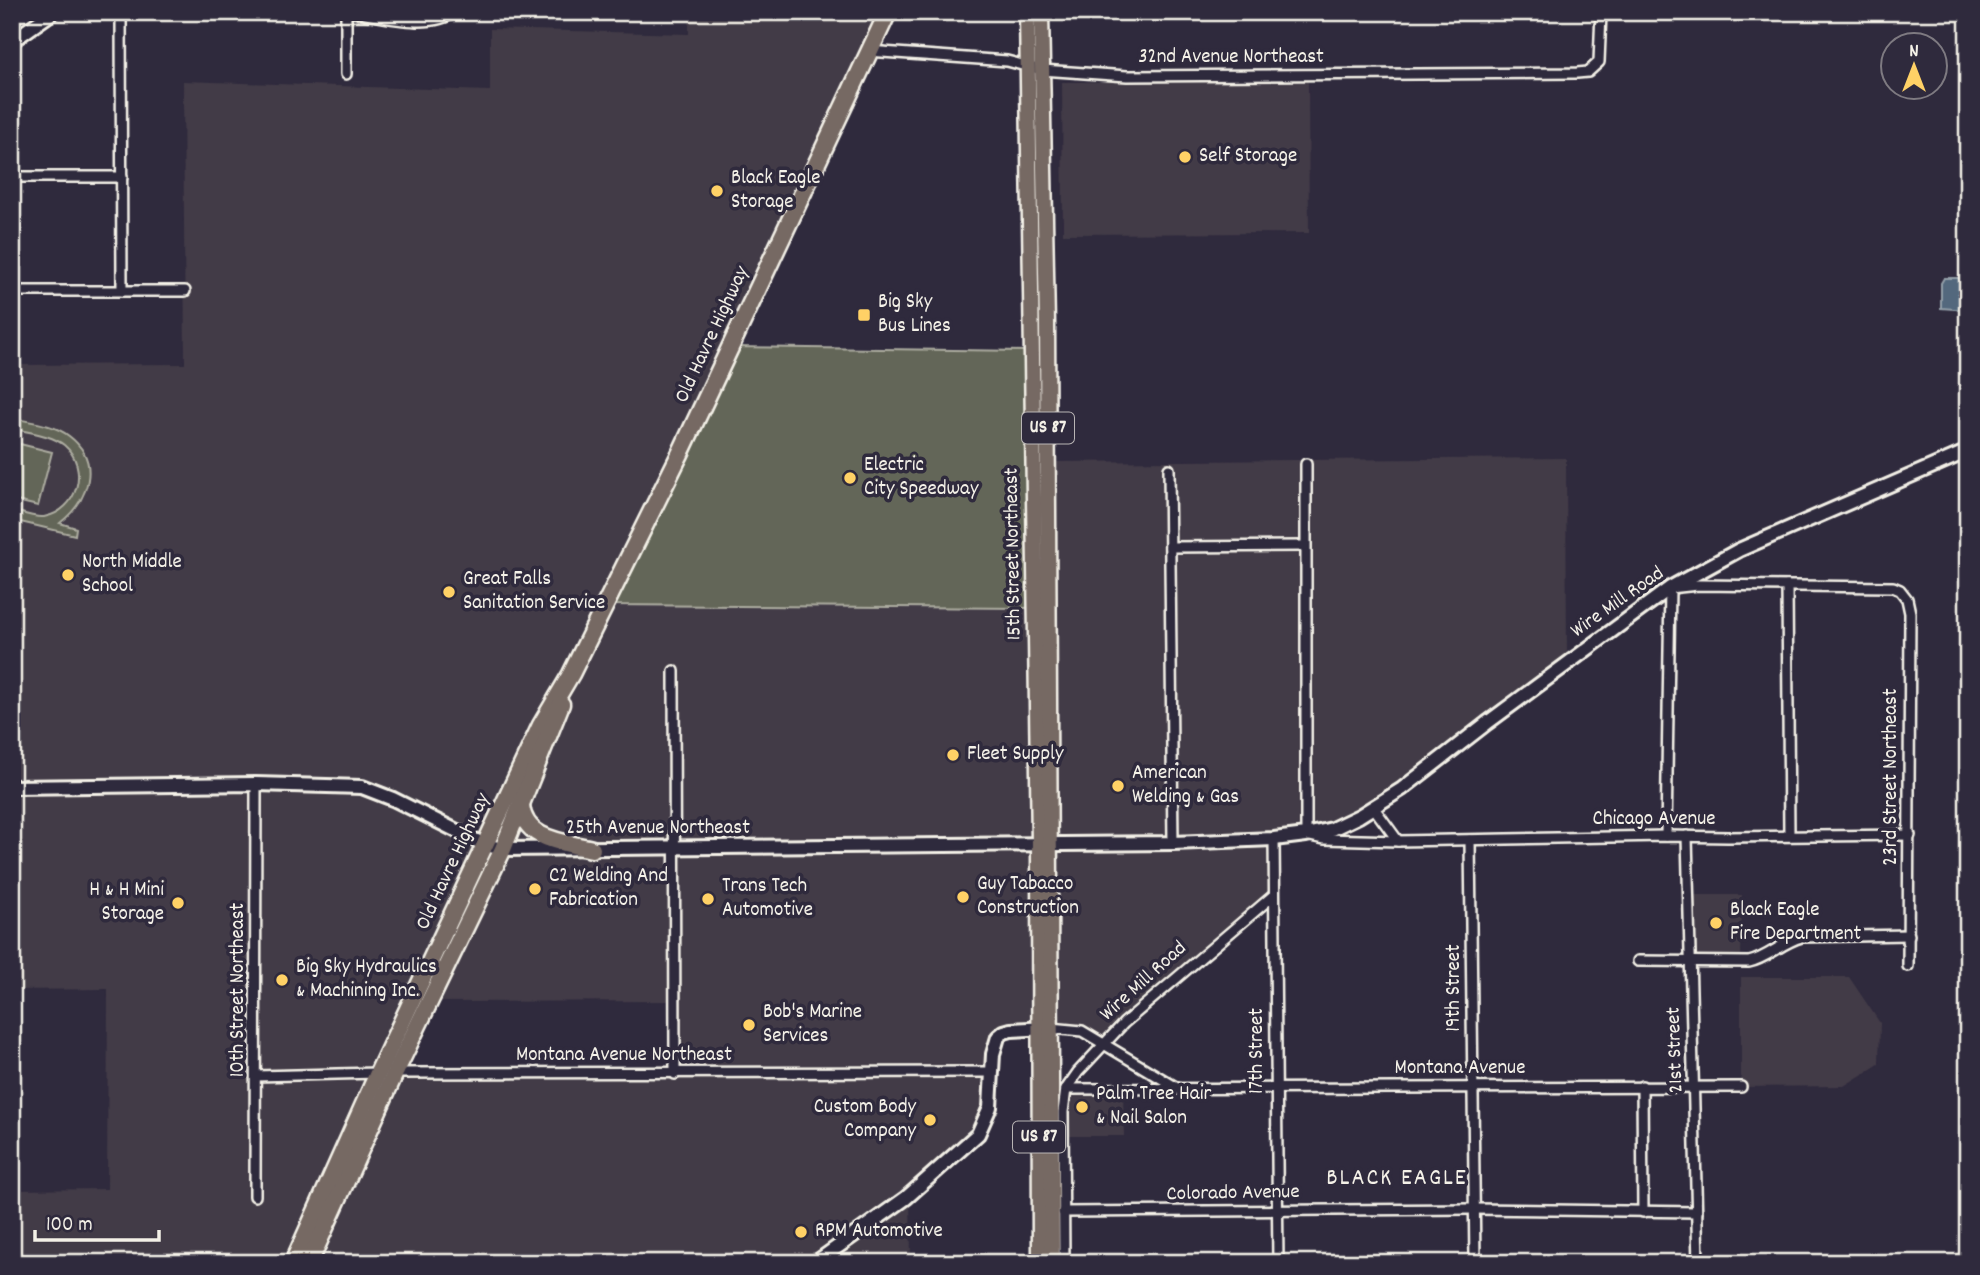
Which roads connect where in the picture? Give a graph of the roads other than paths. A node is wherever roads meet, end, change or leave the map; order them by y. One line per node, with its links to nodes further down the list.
1 (53, 12): 10 (street)
2 (121, 12): 15 (street)
3 (346, 12): 13 (street)
4 (354, 12): 9 (street)
5 (888, 12): 11 (highway, Old Havre Highway)
6 (1027, 12): 12 (main road, 15th Street Northeast / US 87)
7 (1041, 12): 12 (main road, 15th Street Northeast / US 87)
8 (1601, 12): 12 (street, 32nd Avenue Northeast)
9 (453, 13)
10 (12, 41)
11 (868, 51): 12 (street, 32nd Avenue Northeast); 27 (highway, Old Havre Highway)
12 (1035, 68): 41 (main road, 15th Street Northeast / US 87)
13 (346, 74)
14 (12, 177): 15 (street)
15 (122, 177): 17 (street)
16 (12, 291): 17 (street)
17 (122, 291): 18 (street)
18 (185, 291)
19 (1968, 451): 25 (street, Wire Mill Road)
20 (1306, 464): 22 (street)
21 (1169, 469): 23 (street)
22 (1306, 545): 23 (street); 32 (street)
23 (1170, 547): 40 (street)
24 (1787, 586): 25 (street); 33 (street); 34 (street, 23rd Street Northeast)
25 (1670, 588): 31 (street, Wire Mill Road); 35 (street)
26 (674, 671): 45 (street)
27 (571, 674): 30 (highway, Old Havre Highway); 42 (highway, Old Havre Highway)
28 (256, 784): 29 (street, 25th Avenue Northeast); 42 (street, 25th Avenue Northeast); 56 (street, 10th Street Northeast)
29 (12, 787)
30 (521, 804): 43 (highway, Old Havre Highway); 44 (highway)
31 (1374, 808): 32 (street, Wire Mill Road); 39 (street)
32 (1312, 834): 37 (street, 25th Avenue Northeast); 39 (street, Chicago Avenue)
33 (1789, 835): 34 (street, Chicago Avenue); 36 (street, Chicago Avenue)
34 (1910, 835): 47 (street, 23rd Street Northeast)
35 (1666, 836): 36 (street, Chicago Avenue); 38 (street, Chicago Avenue)
36 (1687, 836): 49 (street, 21st Street)
37 (1274, 839): 40 (street, 25th Avenue Northeast); 46 (street, 17th Street)
38 (1470, 840): 39 (street, Chicago Avenue); 57 (street, 19th Street)
39 (1398, 841)
40 (1173, 843): 41 (street, 25th Avenue Northeast)
41 (1044, 844): 45 (street, 25th Avenue Northeast); 51 (main road, 15th Street Northeast / US 87)
42 (485, 845): 43 (street, 25th Avenue Northeast); 54 (highway, Old Havre Highway)
43 (503, 849): 44 (street, 25th Avenue Northeast); 54 (highway, Old Havre Highway)
44 (592, 849): 45 (street, 25th Avenue Northeast)
45 (674, 849): 55 (street)
46 (1274, 895): 52 (street, Wire Mill Road); 60 (street, 17th Street)
47 (1909, 935): 49 (street); 50 (street, 23rd Street Northeast)
48 (1638, 961): 49 (street)
49 (1690, 961): 61 (street, 21st Street)
50 (1908, 966)
51 (1044, 1028): 52 (street, Wire Mill Road); 53 (street, Wire Mill Road); 73 (main road, US 87); 74 (main road, US 87)
52 (1105, 1043): 62 (street); 63 (street)
53 (993, 1072): 55 (street, Montana Avenue Northeast); 72 (street, Wire Mill Road)
54 (387, 1073): 55 (street, Montana Avenue Northeast); 56 (street, Montana Avenue Northeast); 70 (highway, Old Havre Highway); 71 (highway, Old Havre Highway)
55 (675, 1074)
56 (256, 1076): 64 (street, 10th Street Northeast)
57 (1473, 1086): 58 (street, Montana Avenue); 60 (street, Montana Avenue); 65 (street, 19th Street)
58 (1642, 1086): 61 (street, Montana Avenue); 68 (street)
59 (1741, 1087): 61 (street, Montana Avenue)
60 (1275, 1088): 63 (street, Montana Avenue); 66 (street, 17th Street)
61 (1694, 1088): 69 (street, 21st Street)
62 (1066, 1089): 63 (street, Montana Avenue); 67 (street)
63 (1180, 1090)
64 (254, 1196)
65 (1474, 1209): 66 (street, Colorado Avenue); 68 (street, Colorado Avenue); 77 (street, 19th Street)
66 (1278, 1211): 67 (street, Colorado Avenue); 76 (street, 17th Street)
67 (1063, 1212): 75 (street)
68 (1643, 1212): 69 (street, Colorado Avenue)
69 (1697, 1212): 78 (street, 21st Street)
70 (293, 1263)
71 (309, 1263)
72 (815, 1263)
73 (1040, 1263)
74 (1052, 1263)
75 (1064, 1263)
76 (1278, 1263)
77 (1475, 1263)
78 (1698, 1263)

